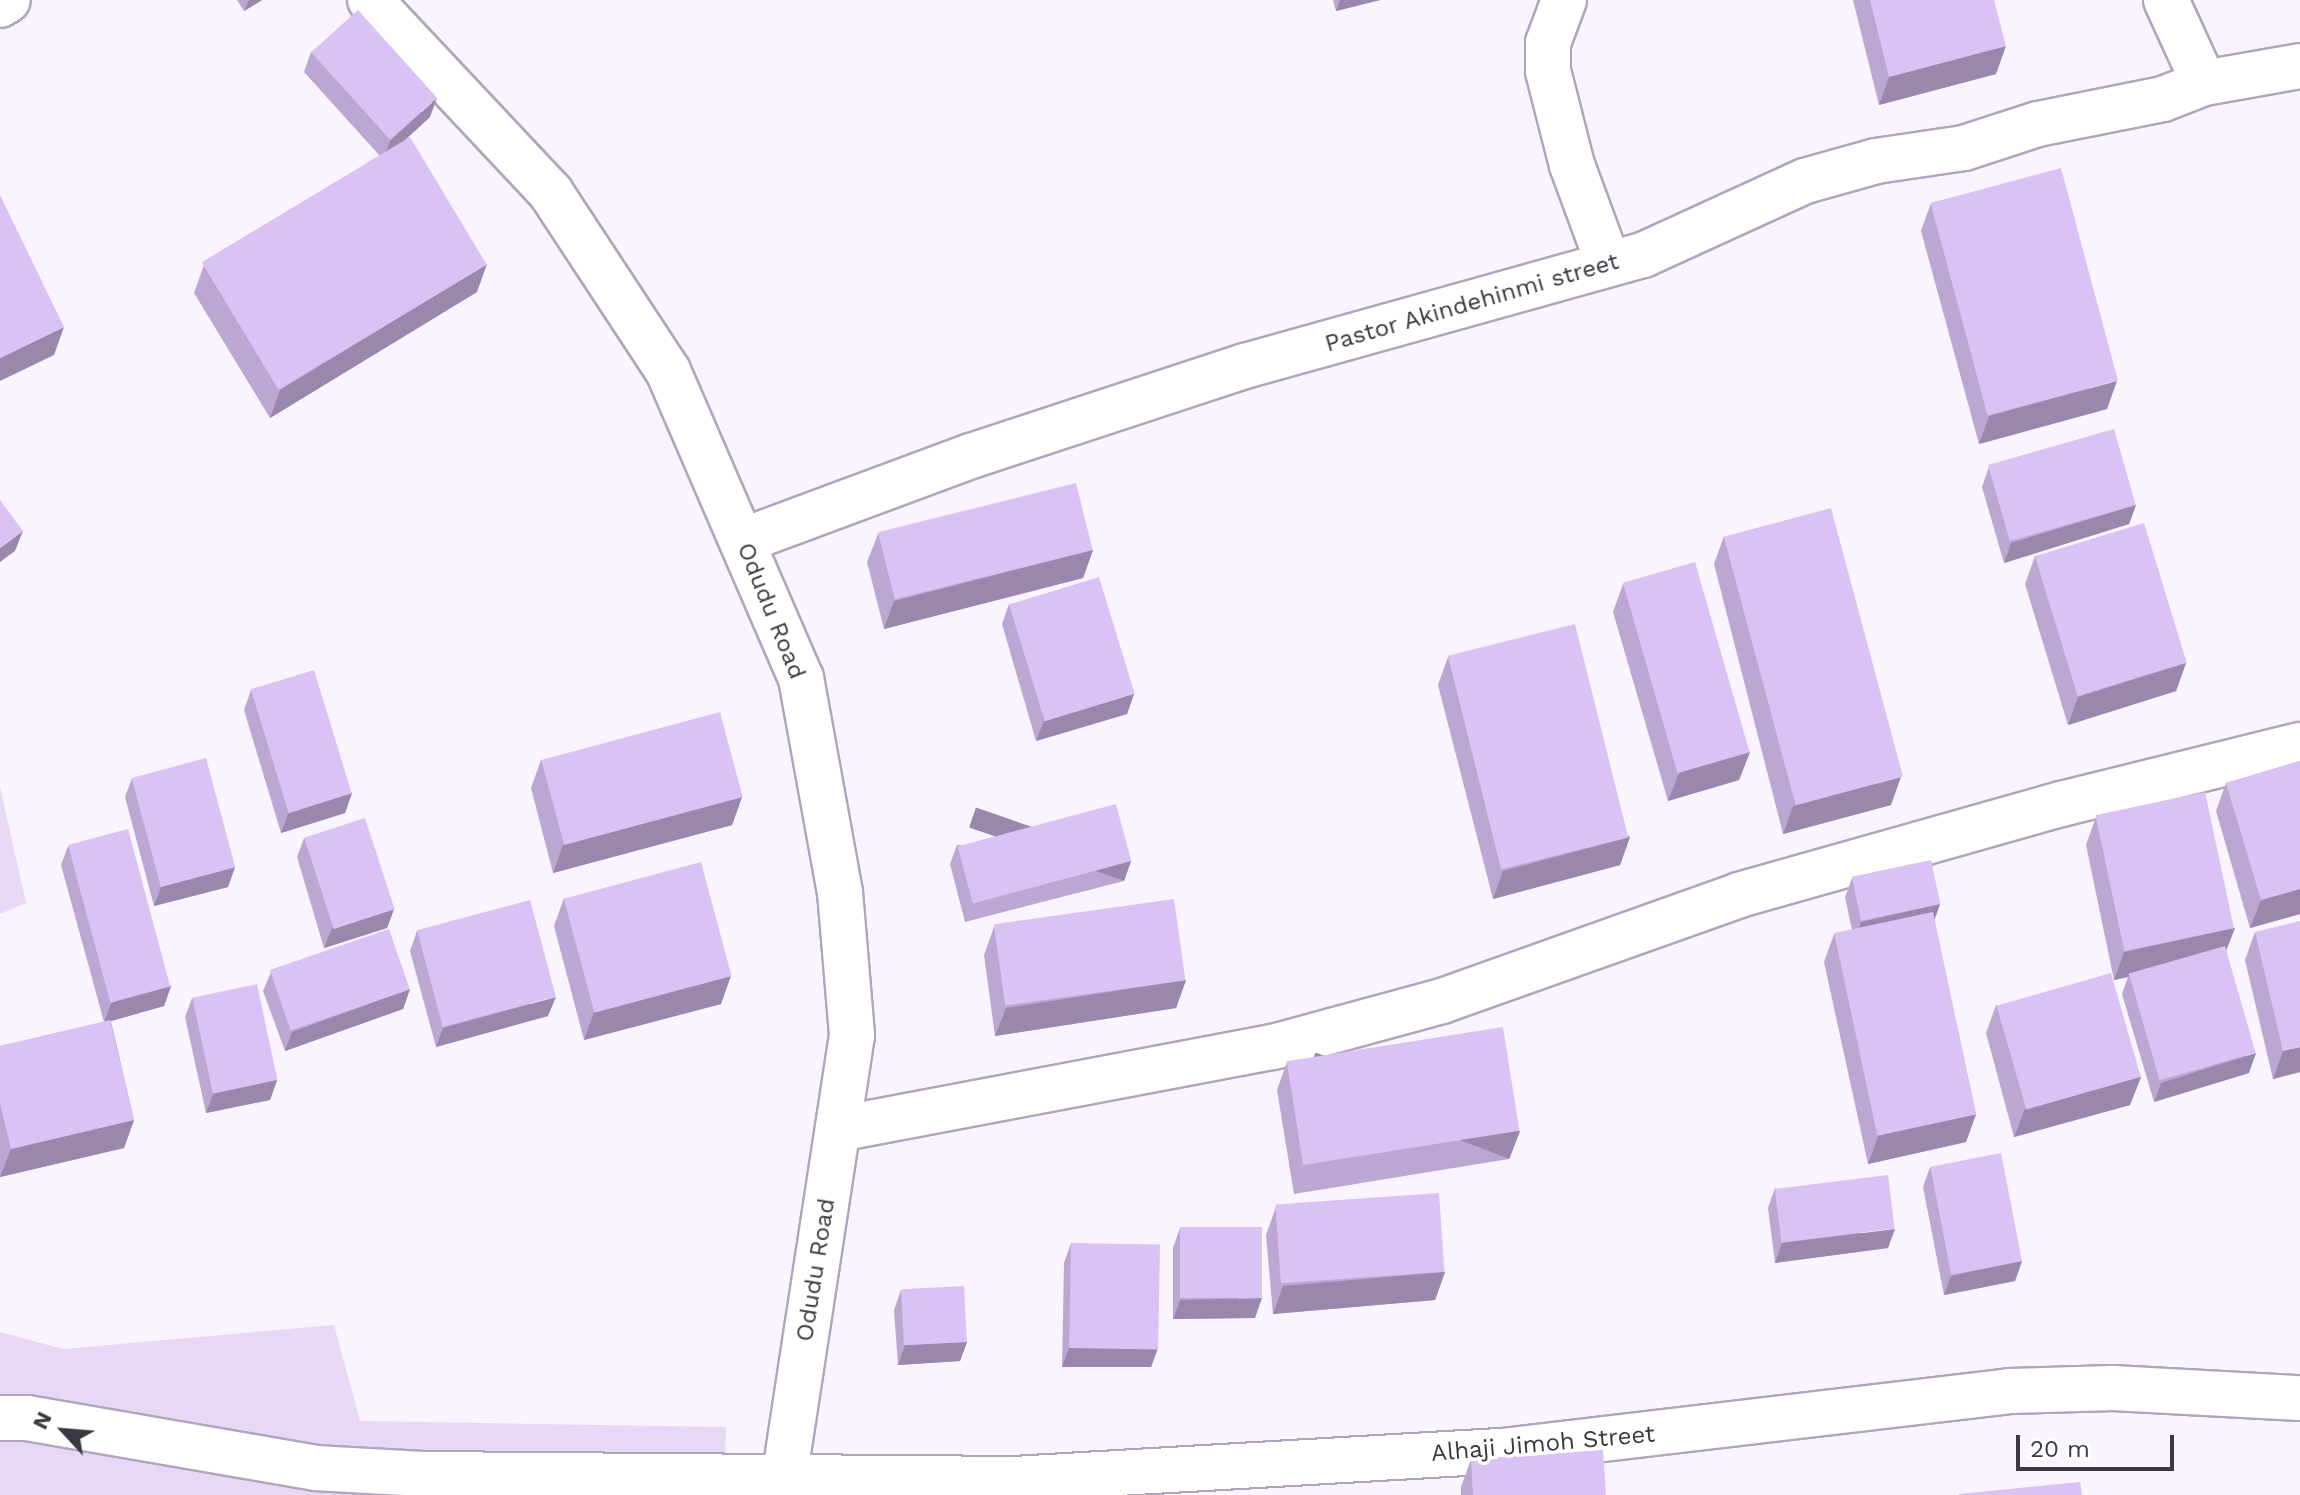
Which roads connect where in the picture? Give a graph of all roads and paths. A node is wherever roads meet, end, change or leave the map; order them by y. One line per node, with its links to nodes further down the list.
1 (8, 0): 5 (street)
2 (370, 0): 9 (street, Odudu Road)
3 (1564, 0): 8 (street)
4 (2166, 0): 7 (street)
5 (0, 5)
6 (2300, 66): 7 (street, Pastor Akindehinmi street)
7 (2204, 83): 8 (street, Pastor Akindehinmi street)
8 (1608, 263): 9 (street, Pastor Akindehinmi street)
9 (742, 541): 11 (street, Odudu Road)
10 (2300, 745): 11 (street)
11 (838, 1129): 14 (street, Odudu Road)
12 (2300, 1398): 14 (street, Alhaji Jimoh Street)
13 (0, 1418): 14 (street, Alhaji Jimoh Street)
14 (783, 1486)

